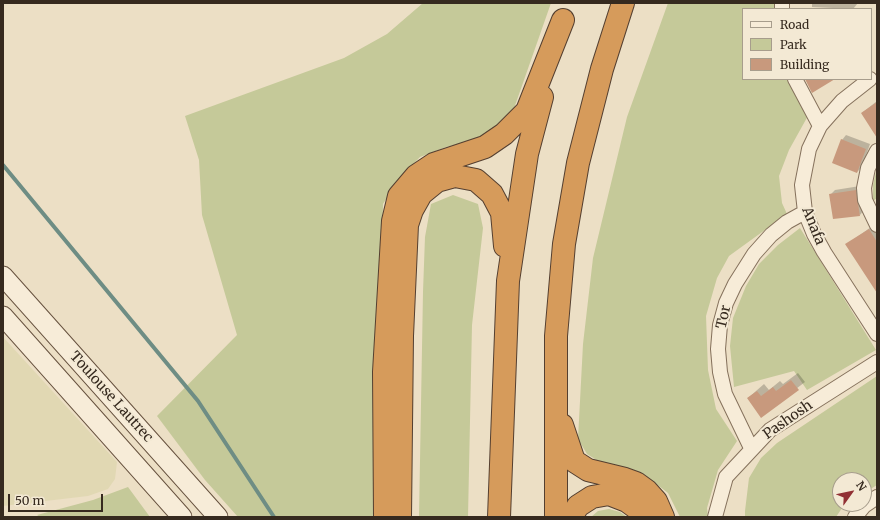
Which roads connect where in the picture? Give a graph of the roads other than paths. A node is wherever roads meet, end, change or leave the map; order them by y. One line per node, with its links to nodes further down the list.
1 (623, 3): 14 (highway)
2 (565, 11): 10 (highway); 19 (highway)
3 (796, 80): 5 (street)
4 (869, 80): 5 (street, Anafa)
5 (820, 126): 7 (street, Anafa)
6 (877, 151): 8 (street)
7 (805, 212): 12 (street, Anafa); 15 (street, Tor)
8 (877, 225)
9 (3, 276): 18 (main road, Toulouse Lautrec)
10 (508, 281): 20 (highway); 21 (highway)
11 (3, 316): 17 (main road, Toulouse Lautrec)
12 (877, 334)
13 (877, 362): 15 (street, Pashosh)
14 (555, 400): 22 (highway); 25 (highway)
15 (751, 448): 26 (street, Pashosh)
16 (877, 497): 27 (street)
17 (182, 517)
18 (218, 517)
19 (385, 517)
20 (400, 517)
21 (499, 517)
22 (556, 517)
23 (571, 517): 24 (highway)
24 (642, 517)
25 (663, 517)
26 (715, 517)
27 (855, 517)

